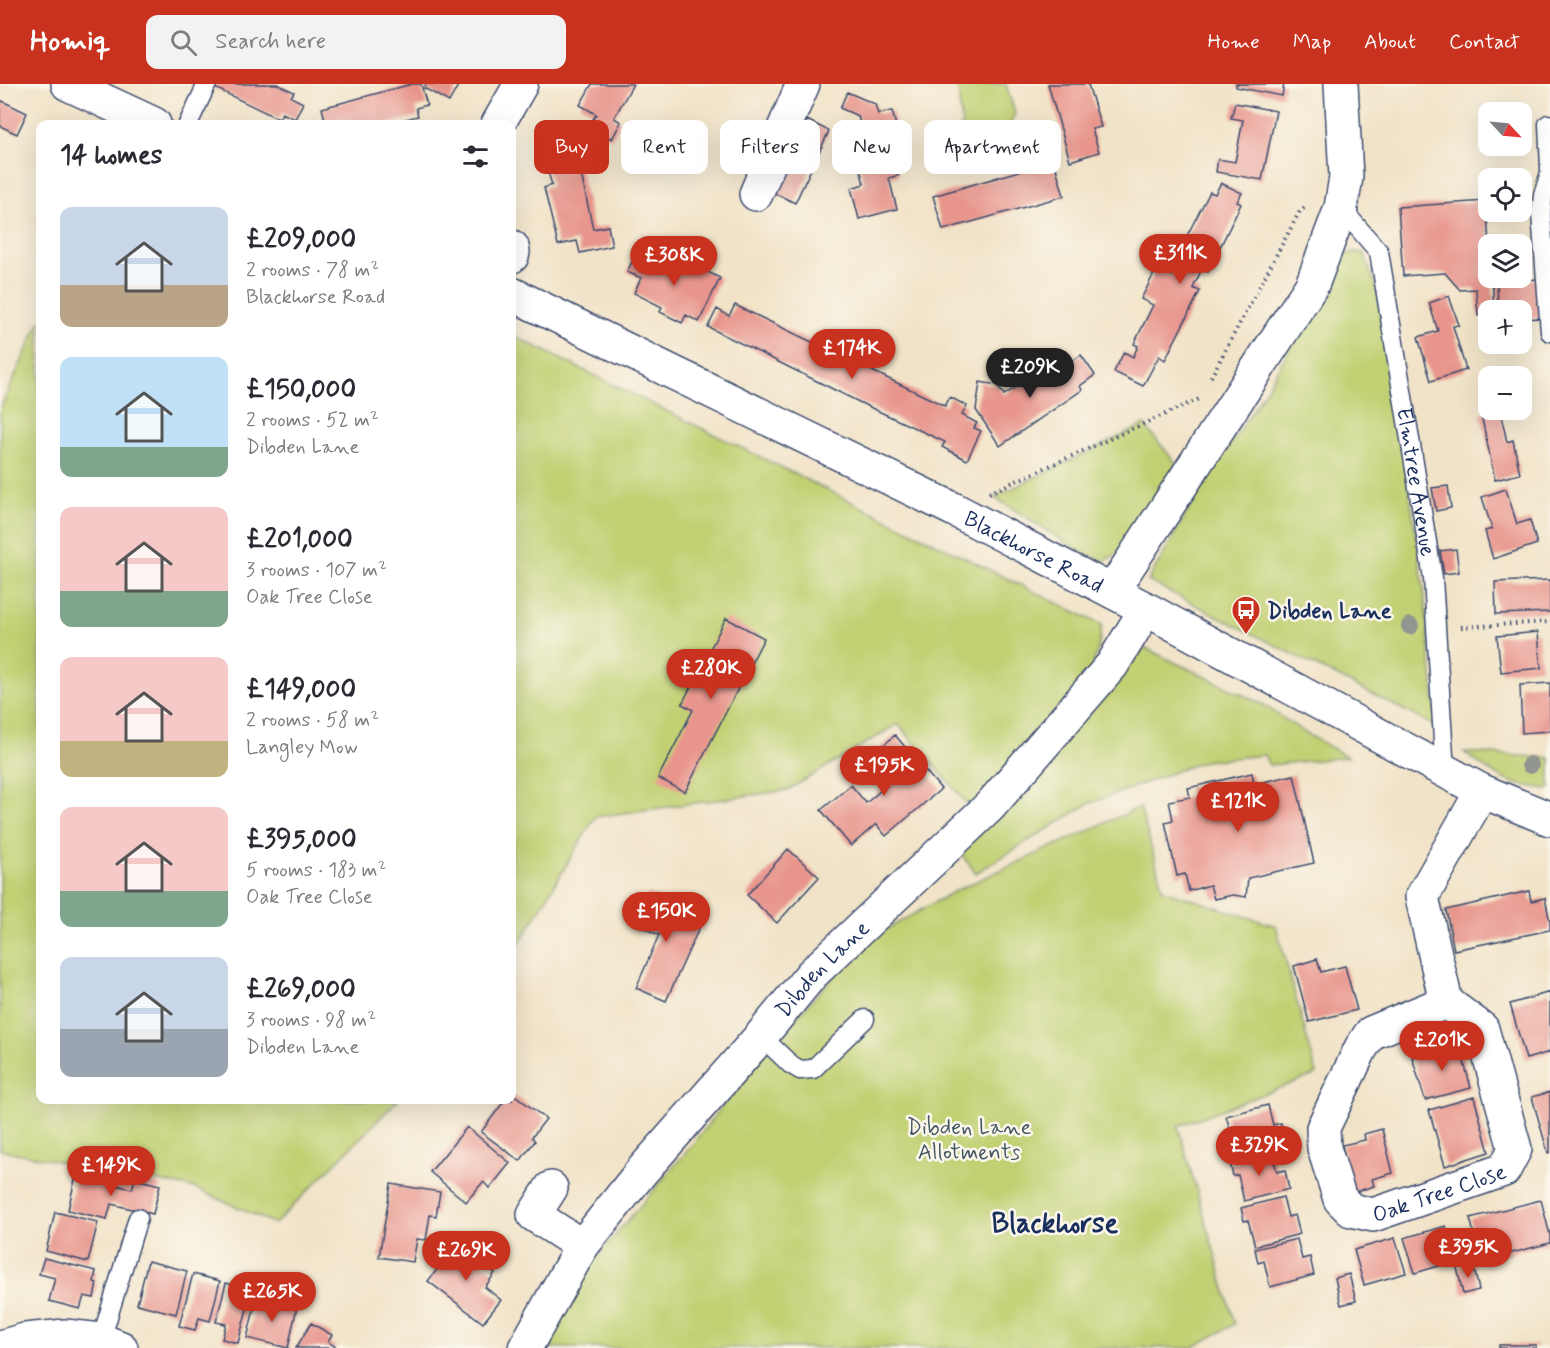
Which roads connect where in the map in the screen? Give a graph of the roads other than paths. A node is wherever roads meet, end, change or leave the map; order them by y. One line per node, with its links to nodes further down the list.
1 (68, 84): 6 (street)
2 (207, 84): 7 (lane)
3 (520, 84): 8 (street)
4 (802, 84): 11 (street)
5 (1341, 84): 12 (street)
6 (145, 120)
7 (190, 120)
8 (500, 120)
9 (1548, 124): 10 (lane)
10 (1550, 171): 14 (lane)
11 (756, 194)
12 (1341, 208): 15 (street); 17 (lane, Elmtree Avenue)
13 (516, 296): 15 (street, Blackhorse Road)
14 (1550, 332)
15 (1112, 591): 16 (street, Blackhorse Road)
16 (1146, 609): 17 (street, Blackhorse Road); 22 (street, Dibden Lane)
17 (1445, 772): 18 (street, Blackhorse Road)
18 (1482, 791): 19 (street, Blackhorse Road); 20 (street)
19 (1550, 819)
20 (1446, 1002): 20 (street, Oak Tree Close)
21 (865, 1019): 22 (lane)
22 (760, 1036): 25 (street, Dibden Lane)
23 (551, 1188): 25 (street)
24 (138, 1218): 26 (lane)
25 (582, 1246): 28 (street, Dibden Lane)
26 (111, 1344): 27 (street)
27 (0, 1347)
28 (525, 1348)

